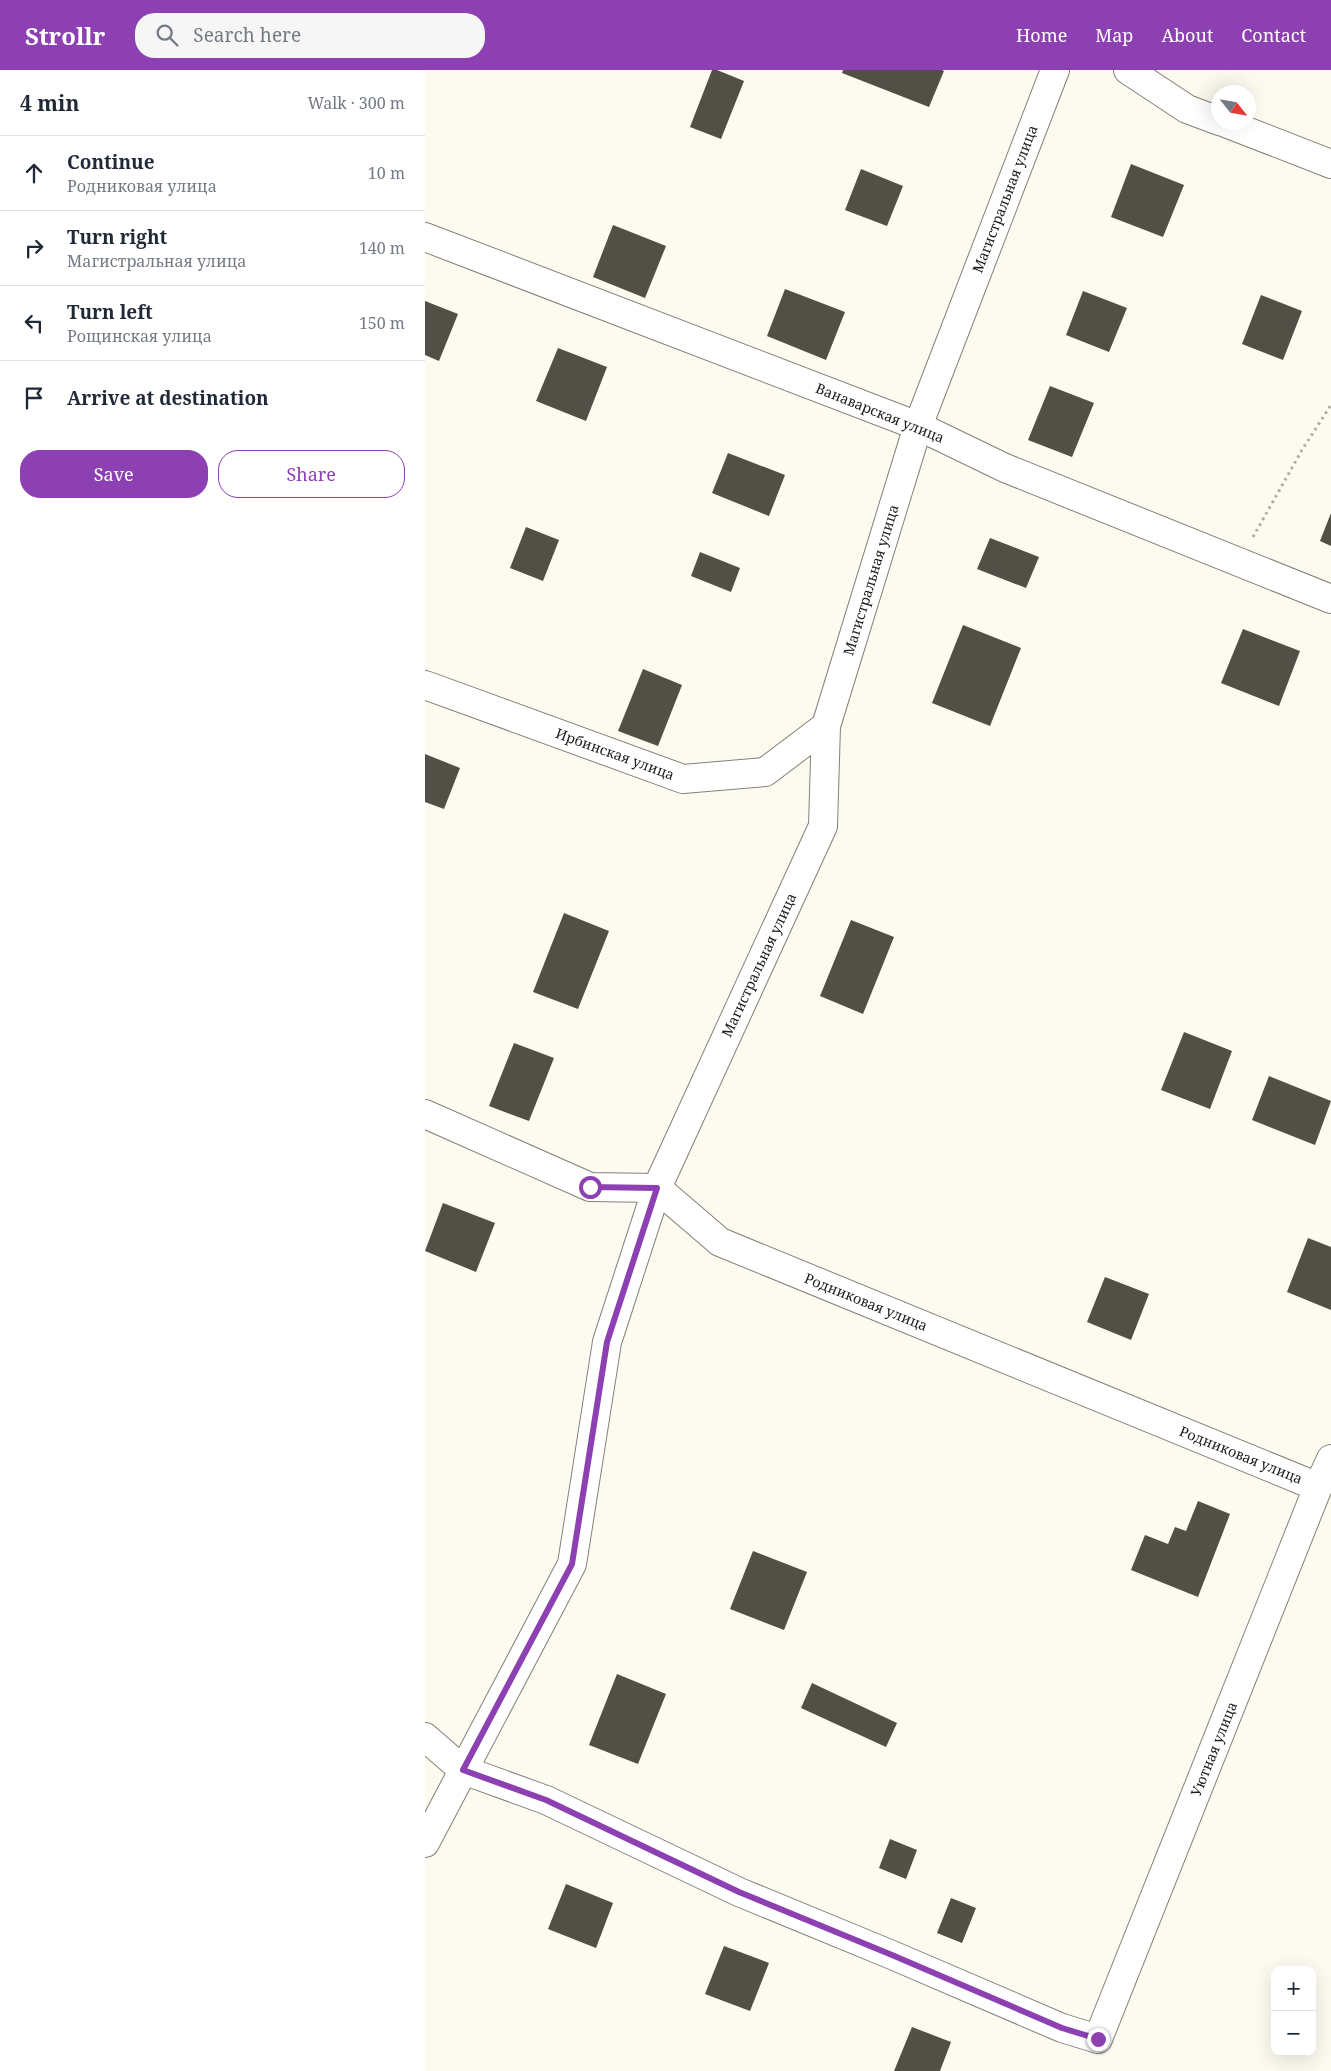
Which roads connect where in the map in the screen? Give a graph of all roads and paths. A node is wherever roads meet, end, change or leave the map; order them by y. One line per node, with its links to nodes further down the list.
1 (1055, 70): 8 (street, Магистральная улица)
2 (1128, 70): 3 (street)
3 (1211, 118)
4 (1244, 130): 5 (street)
5 (1331, 164)
6 (425, 237): 8 (street, Ванаварская улица)
7 (1331, 405): 9 (path)
8 (918, 426): 9 (street, Ванаварская улица); 12 (street, Магистральная улица)
9 (1239, 562): 10 (street, Ванаварская улица)
10 (1331, 599)
11 (425, 685): 12 (street, Ирбинская улица)
12 (827, 726): 14 (street, Магистральная улица)
13 (425, 1114): 14 (street)
14 (657, 1188): 16 (street, Родниковая улица); 18 (street, Магистральная улица)
15 (1331, 1459): 16 (street, Уютная улица)
16 (1318, 1487): 18 (street, Уютная улица)
17 (425, 1737): 18 (street)
18 (463, 1770): 19 (street, Магистральная улица)
19 (425, 1843)

